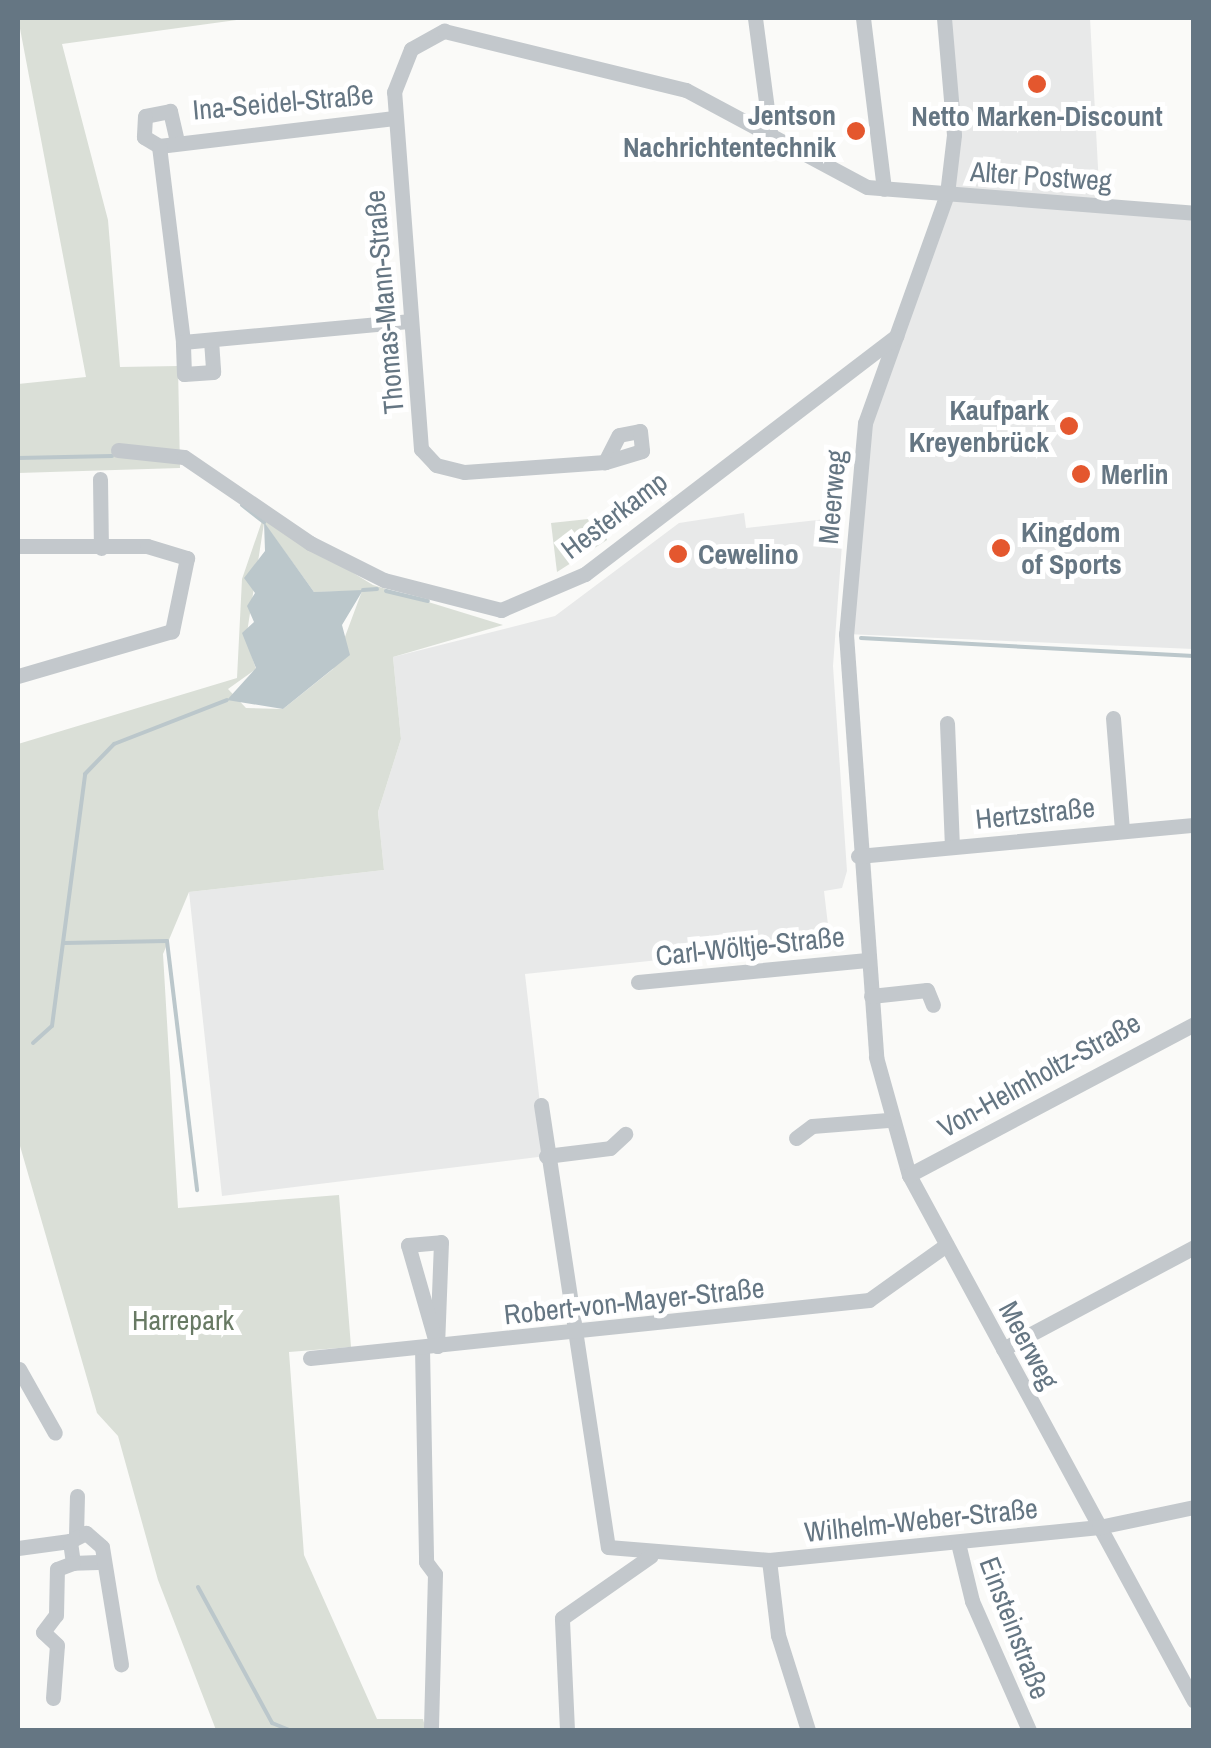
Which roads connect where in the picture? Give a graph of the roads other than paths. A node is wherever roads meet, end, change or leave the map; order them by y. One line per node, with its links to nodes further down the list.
1 (756, 18): 6 (street)
2 (863, 18): 9 (street)
3 (944, 18): 10 (street, Meerweg)
4 (492, 40): 5 (street, Thomas-Mann-Straße); 6 (street, Alter Postweg)
5 (394, 118): 7 (street, Ina-Seidel-Straße); 12 (street, Thomas-Mann-Straße)
6 (770, 132): 9 (street, Alter Postweg)
7 (176, 137): 8 (street, Ina-Seidel-Straße); 8 (street, Ina-Seidel-Straße)
8 (158, 146): 15 (street, Ina-Seidel-Straße)
9 (884, 189): 10 (street, Alter Postweg)
10 (946, 194): 11 (street, Alter Postweg); 13 (street, Meerweg)
11 (1194, 213)
12 (412, 321): 14 (street); 17 (street, Thomas-Mann-Straße)
13 (896, 336): 16 (street, Hesterkamp); 27 (street, Meerweg)
14 (211, 340): 15 (street); 15 (street)
15 (183, 342)
16 (118, 450)
17 (606, 462)
18 (100, 479): 20 (street)
19 (18, 546): 20 (street)
20 (101, 548): 21 (street)
21 (18, 676)
22 (1112, 718): 25 (street, Hertzstraße)
23 (947, 722): 26 (street, Hertzstraße)
24 (1194, 825): 25 (street, Hertzstraße)
25 (1122, 829): 26 (street, Hertzstraße)
26 (952, 847): 27 (street, Hertzstraße)
27 (858, 856): 28 (street, Meerweg)
28 (867, 960): 29 (street, Carl-Wöltje-Straße); 30 (street, Meerweg)
29 (638, 982)
30 (871, 996): 31 (street); 34 (street, Meerweg)
31 (933, 1005)
32 (1194, 1024): 38 (street, Von-Helmholtz-Straße)
33 (540, 1104): 37 (street)
34 (888, 1120): 36 (street); 38 (street, Meerweg)
35 (625, 1134): 37 (street)
36 (796, 1138)
37 (546, 1156): 41 (street)
38 (909, 1175): 39 (street, Meerweg)
39 (946, 1245): 41 (street, Robert-von-Mayer-Straße); 43 (street, Meerweg)
40 (1194, 1248): 43 (street)
41 (575, 1333): 42 (street, Robert-von-Mayer-Straße); 53 (street)
42 (430, 1347): 42 (street); 44 (street, Robert-von-Mayer-Straße); 62 (street)
43 (1002, 1349): 49 (street, Meerweg)
44 (310, 1358)
45 (18, 1367): 46 (street)
46 (55, 1434)
47 (78, 1496): 50 (street)
48 (1194, 1507): 49 (street, Wilhelm-Weber-Straße)
49 (1099, 1527): 51 (street, Wilhelm-Weber-Straße); 61 (street, Meerweg)
50 (73, 1538): 52 (street); 56 (street); 57 (street)
51 (958, 1543): 55 (street, Wilhelm-Weber-Straße); 65 (street, Einsteinstraße)
52 (18, 1548)
53 (608, 1548): 54 (street, Wilhelm-Weber-Straße); 58 (street)
54 (651, 1556): 55 (street, Wilhelm-Weber-Straße); 58 (street)
55 (769, 1560): 64 (street)
56 (98, 1562): 57 (street); 59 (street)
57 (73, 1563): 60 (street)
58 (609, 1581): 63 (street)
59 (121, 1664)
60 (52, 1698)
61 (1194, 1701)
62 (431, 1726)
63 (568, 1730)
64 (808, 1730)
65 (1029, 1730)

